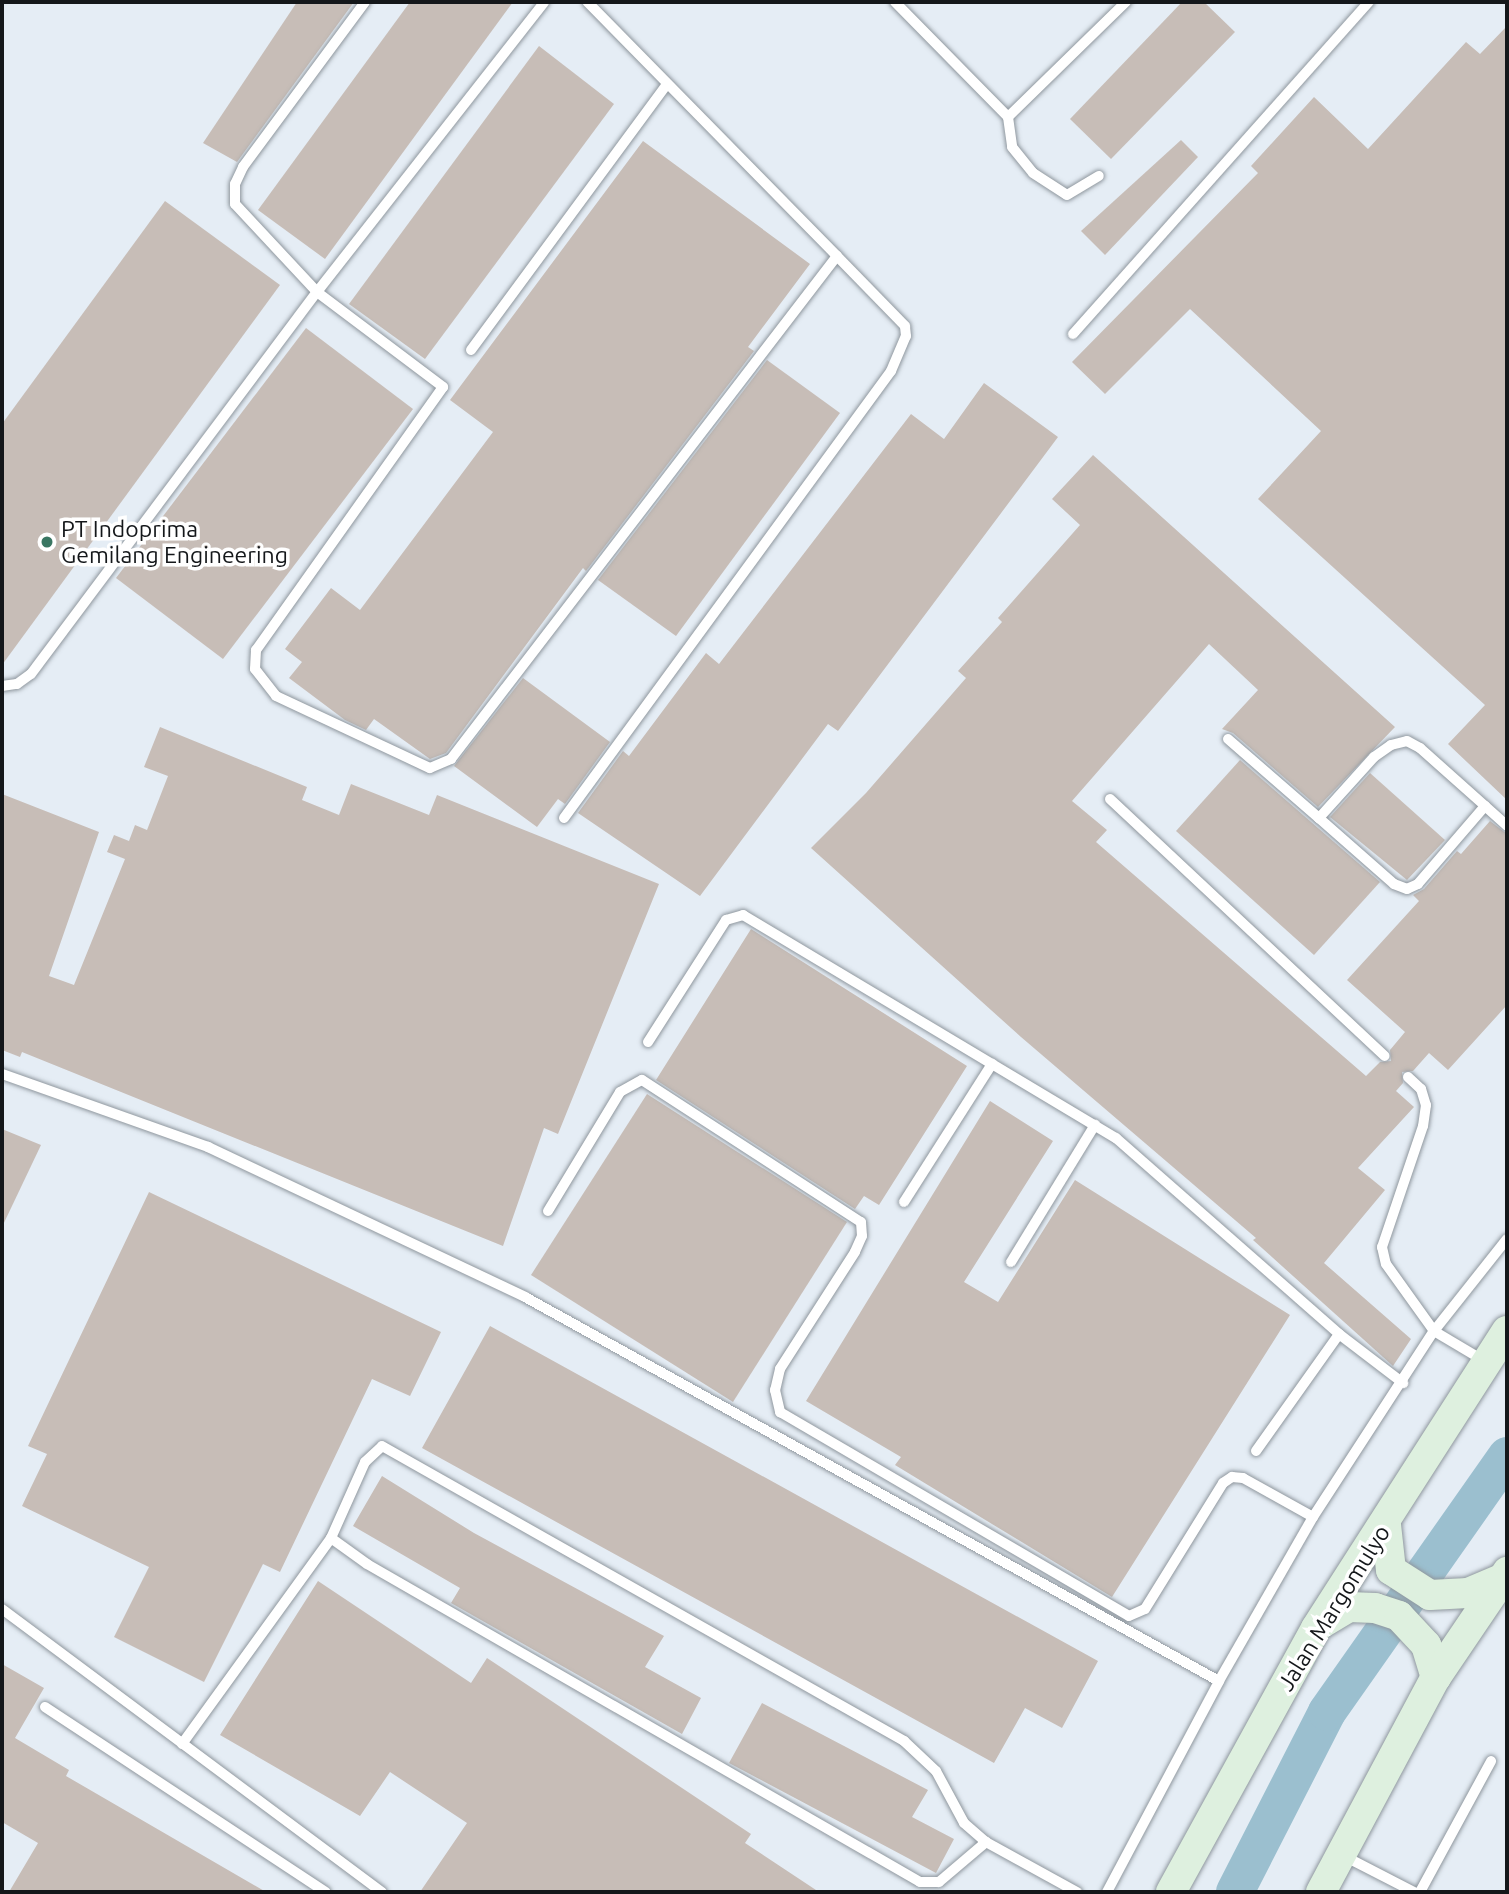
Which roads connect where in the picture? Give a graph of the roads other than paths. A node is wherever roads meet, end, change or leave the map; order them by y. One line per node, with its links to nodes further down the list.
1 (365, 2): 11 (lane)
2 (544, 2): 11 (lane)
3 (587, 2): 7 (lane)
4 (895, 2): 8 (lane)
5 (1126, 2): 8 (lane)
6 (1370, 2): 12 (lane)
7 (667, 84): 10 (lane); 13 (lane)
8 (1008, 117): 9 (lane)
9 (1099, 176)
10 (836, 256): 11 (lane); 18 (lane)
11 (317, 292): 14 (lane)
12 (1073, 334)
13 (471, 350)
14 (2, 686)
15 (1228, 738): 19 (lane)
16 (1110, 799): 22 (lane)
17 (1485, 806): 19 (lane); 19 (lane); 20 (lane)
18 (564, 818)
19 (1319, 818)
20 (1507, 826)
21 (648, 1042): 23 (lane)
22 (1385, 1056)
23 (992, 1064): 26 (lane); 27 (lane)
24 (2, 1074): 44 (lane)
25 (1408, 1077): 31 (lane)
26 (1095, 1125): 30 (lane); 33 (lane)
27 (904, 1202)
28 (548, 1211): 37 (lane)
29 (1507, 1239): 31 (lane)
30 (1011, 1262)
31 (1434, 1331): 34 (lane); 35 (lane)
32 (1507, 1331): 34 (main road, Jalan Margomulyo)
33 (1339, 1334): 35 (lane); 36 (lane)
34 (1486, 1362): 39 (main road, Jalan Margomulyo)
35 (1403, 1383): 37 (lane)
36 (1256, 1451)
37 (1313, 1517): 44 (lane)
38 (331, 1538): 46 (lane); 48 (lane); 48 (lane)
39 (1386, 1538): 40 (main road); 42 (main road, Jalan Margomulyo)
40 (1504, 1576): 43 (main road)
41 (2, 1609): 46 (lane)
42 (1316, 1628): 43 (main road); 54 (main road, Jalan Margomulyo)
43 (1436, 1677): 49 (main road)
44 (1219, 1681): 53 (lane)
45 (45, 1707): 50 (lane)
46 (182, 1744): 51 (lane)
47 (1491, 1761): 57 (lane)
48 (986, 1842): 52 (lane)
49 (1342, 1855): 55 (main road); 56 (lane)
50 (326, 1892)
51 (382, 1892)
52 (1077, 1892)
53 (1107, 1892)
54 (1171, 1892)
55 (1321, 1892)
56 (1414, 1892)
57 (1420, 1892)

